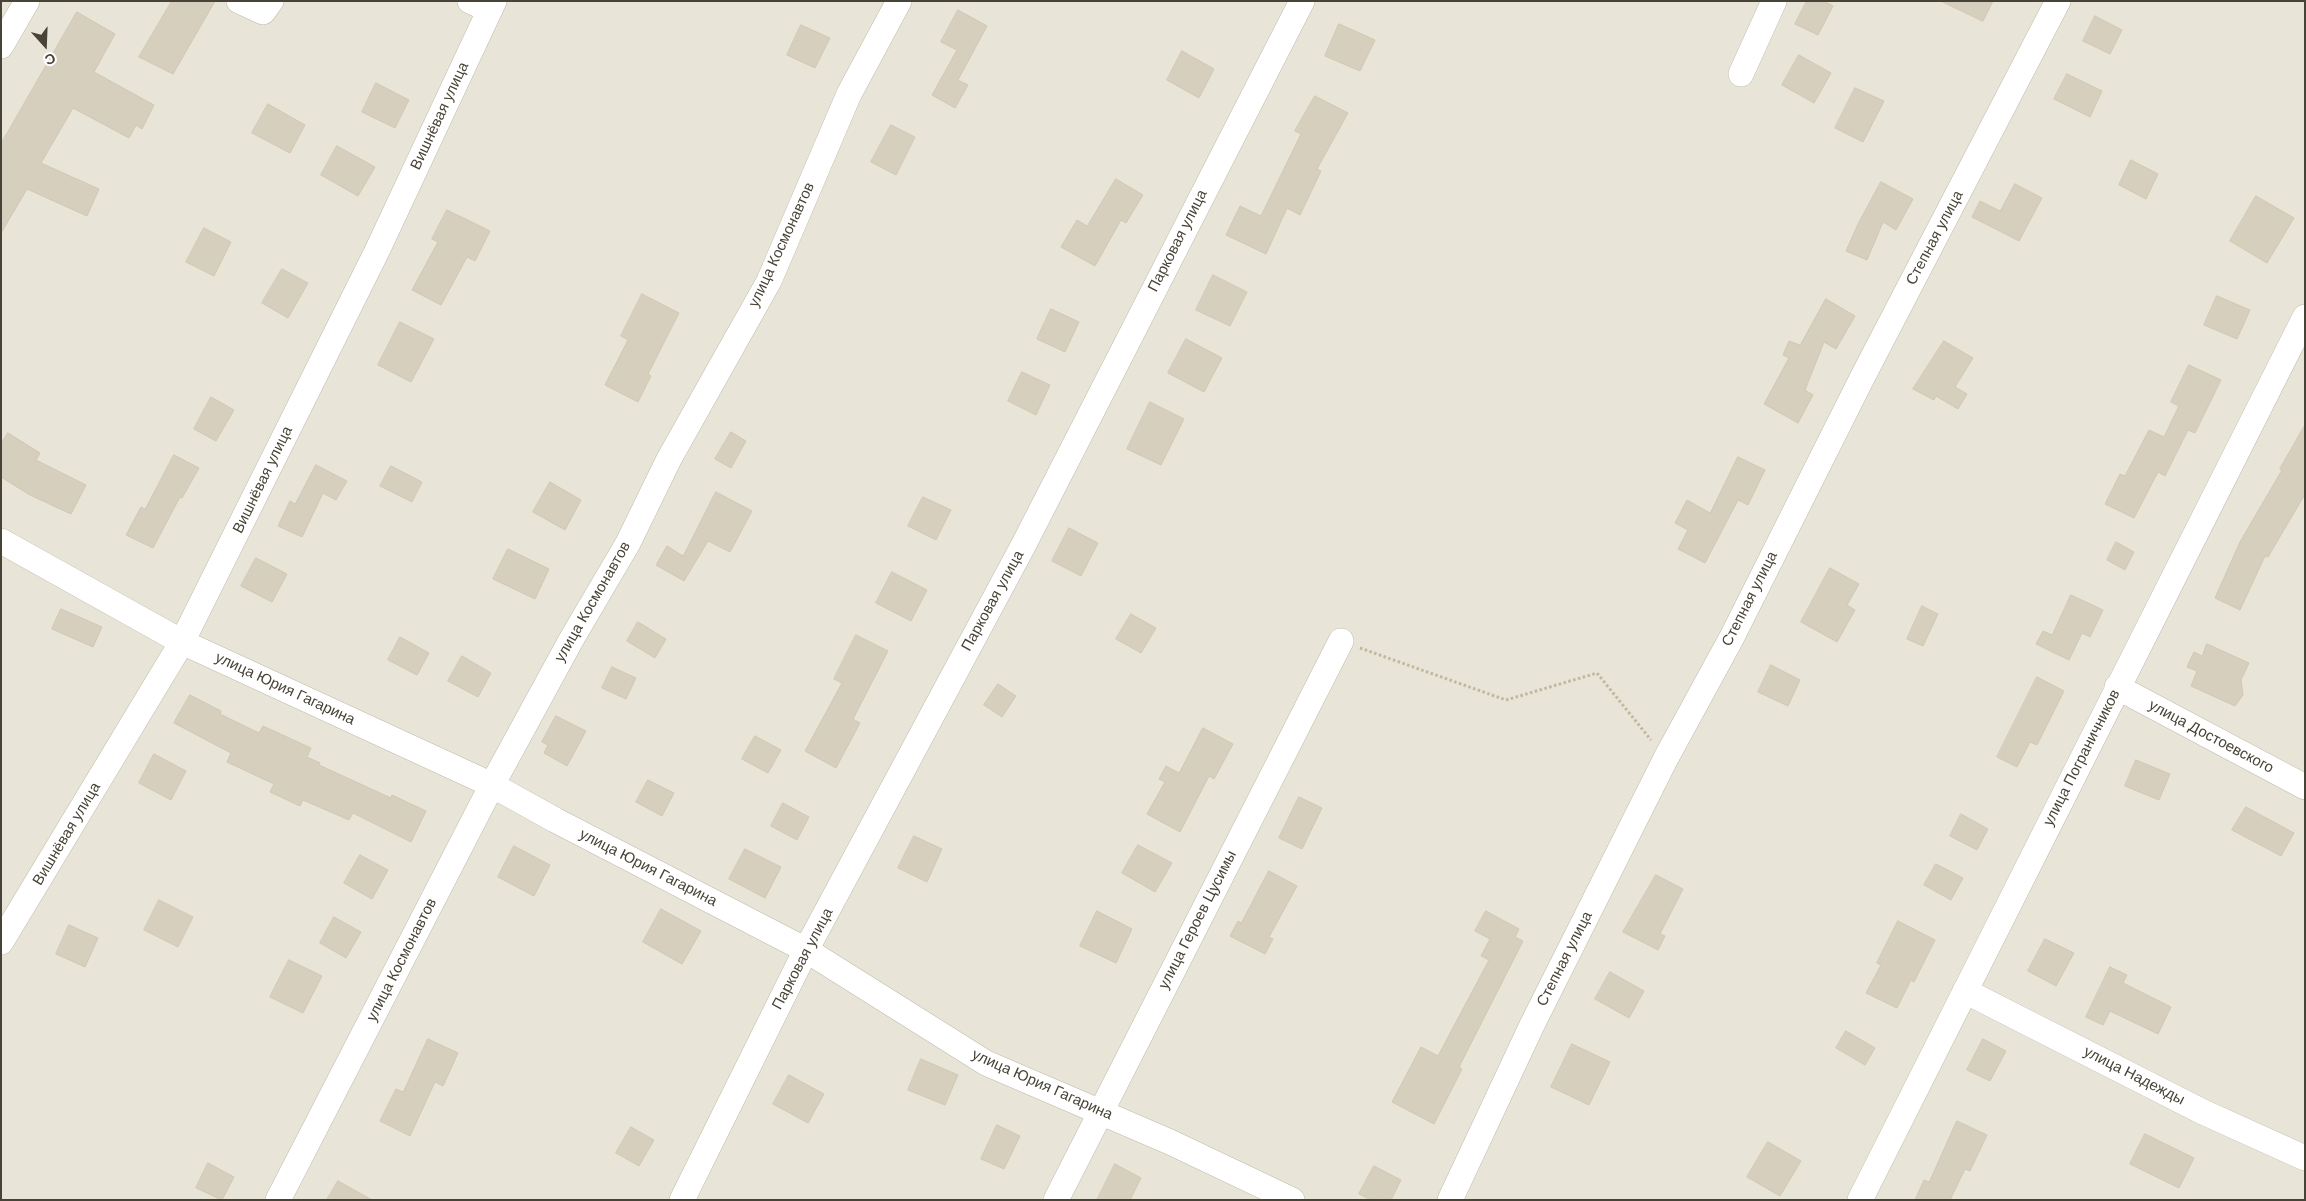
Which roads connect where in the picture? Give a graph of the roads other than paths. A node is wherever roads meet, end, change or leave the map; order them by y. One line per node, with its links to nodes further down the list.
1 (27, 1): 9 (street)
2 (240, 1): 3 (street)
3 (271, 1)
4 (899, 1): 16 (street, улица Космонавтов)
5 (1302, 1): 19 (street, Парковая улица)
6 (1774, 1): 10 (street)
7 (2058, 1): 27 (street, Степная улица)
8 (484, 4): 14 (street, Вишнёвая улица)
9 (1, 46)
10 (1741, 74)
11 (2304, 323): 15 (street, улица Пограничников)
12 (1, 541): 14 (street, улица Юрия Гагарина)
13 (1341, 641): 21 (street, улица Героев Цусимы)
14 (182, 642): 16 (street, улица Юрия Гагарина); 18 (street, Вишнёвая улица)
15 (2117, 687): 17 (street, улица Достоевского); 20 (street, улица Пограничников)
16 (492, 785): 19 (street, улица Юрия Гагарина); 23 (street, улица Космонавтов)
17 (2305, 787)
18 (1, 942)
19 (806, 950): 21 (street, улица Юрия Гагарина); 24 (street, Парковая улица)
20 (1965, 991): 22 (street, улица Надежды); 28 (street, улица Пограничников)
21 (1100, 1112): 25 (street, улица Героев Цусимы); 26 (street, улица Юрия Гагарина)
22 (2305, 1158)
23 (278, 1200)
24 (682, 1200)
25 (1056, 1200)
26 (1292, 1200)
27 (1450, 1200)
28 (1860, 1200)

